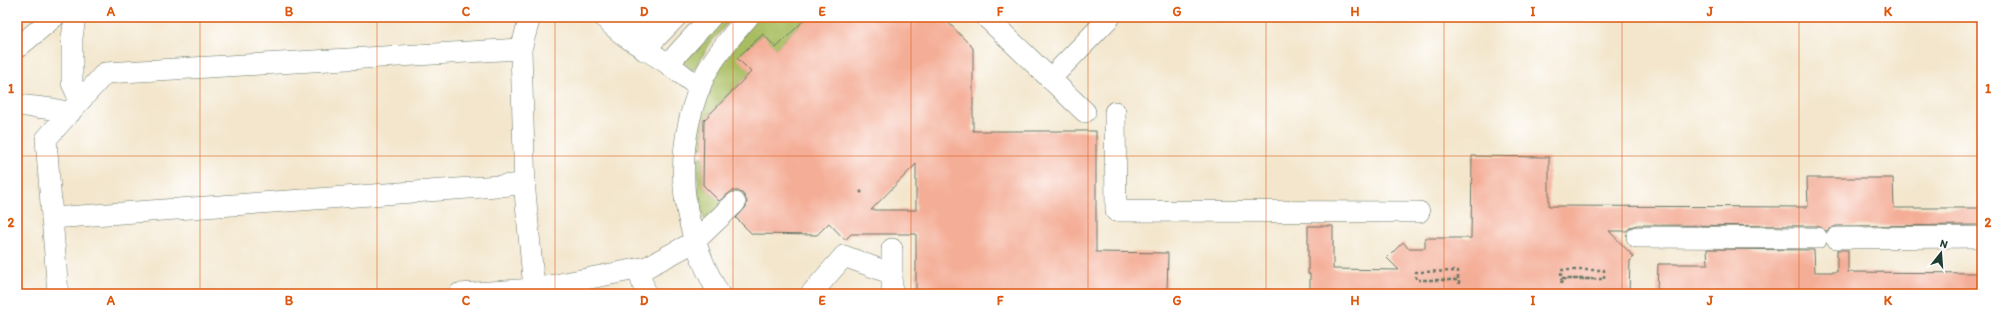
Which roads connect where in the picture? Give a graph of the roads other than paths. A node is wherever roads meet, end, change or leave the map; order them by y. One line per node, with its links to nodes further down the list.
1 (54, 17): 11 (street)
2 (75, 17): 17 (street)
3 (530, 17): 12 (street)
4 (648, 17): 10 (street)
5 (676, 17): 10 (street)
6 (711, 17): 13 (street)
7 (748, 17): 15 (street)
8 (986, 17): 14 (street)
9 (1110, 17): 14 (street)
10 (623, 30): 13 (street)
11 (17, 48)
12 (520, 49): 17 (street); 20 (street)
13 (668, 64): 15 (street)
14 (1050, 79): 18 (street)
15 (700, 88): 26 (street)
16 (17, 105): 17 (street)
17 (75, 107): 23 (street)
18 (1084, 112)
19 (1115, 112): 22 (street)
20 (525, 184): 23 (street); 30 (street)
21 (735, 203): 26 (street)
22 (1420, 212)
23 (52, 218): 31 (street)
24 (1637, 237): 25 (street)
25 (1982, 238)
26 (694, 242): 28 (street); 34 (street)
27 (892, 248): 29 (street)
28 (638, 269): 30 (street); 33 (street)
29 (892, 284): 35 (street)
30 (534, 289): 32 (street)
31 (58, 294)
32 (458, 294)
33 (646, 294)
34 (719, 294)
35 (811, 294)

